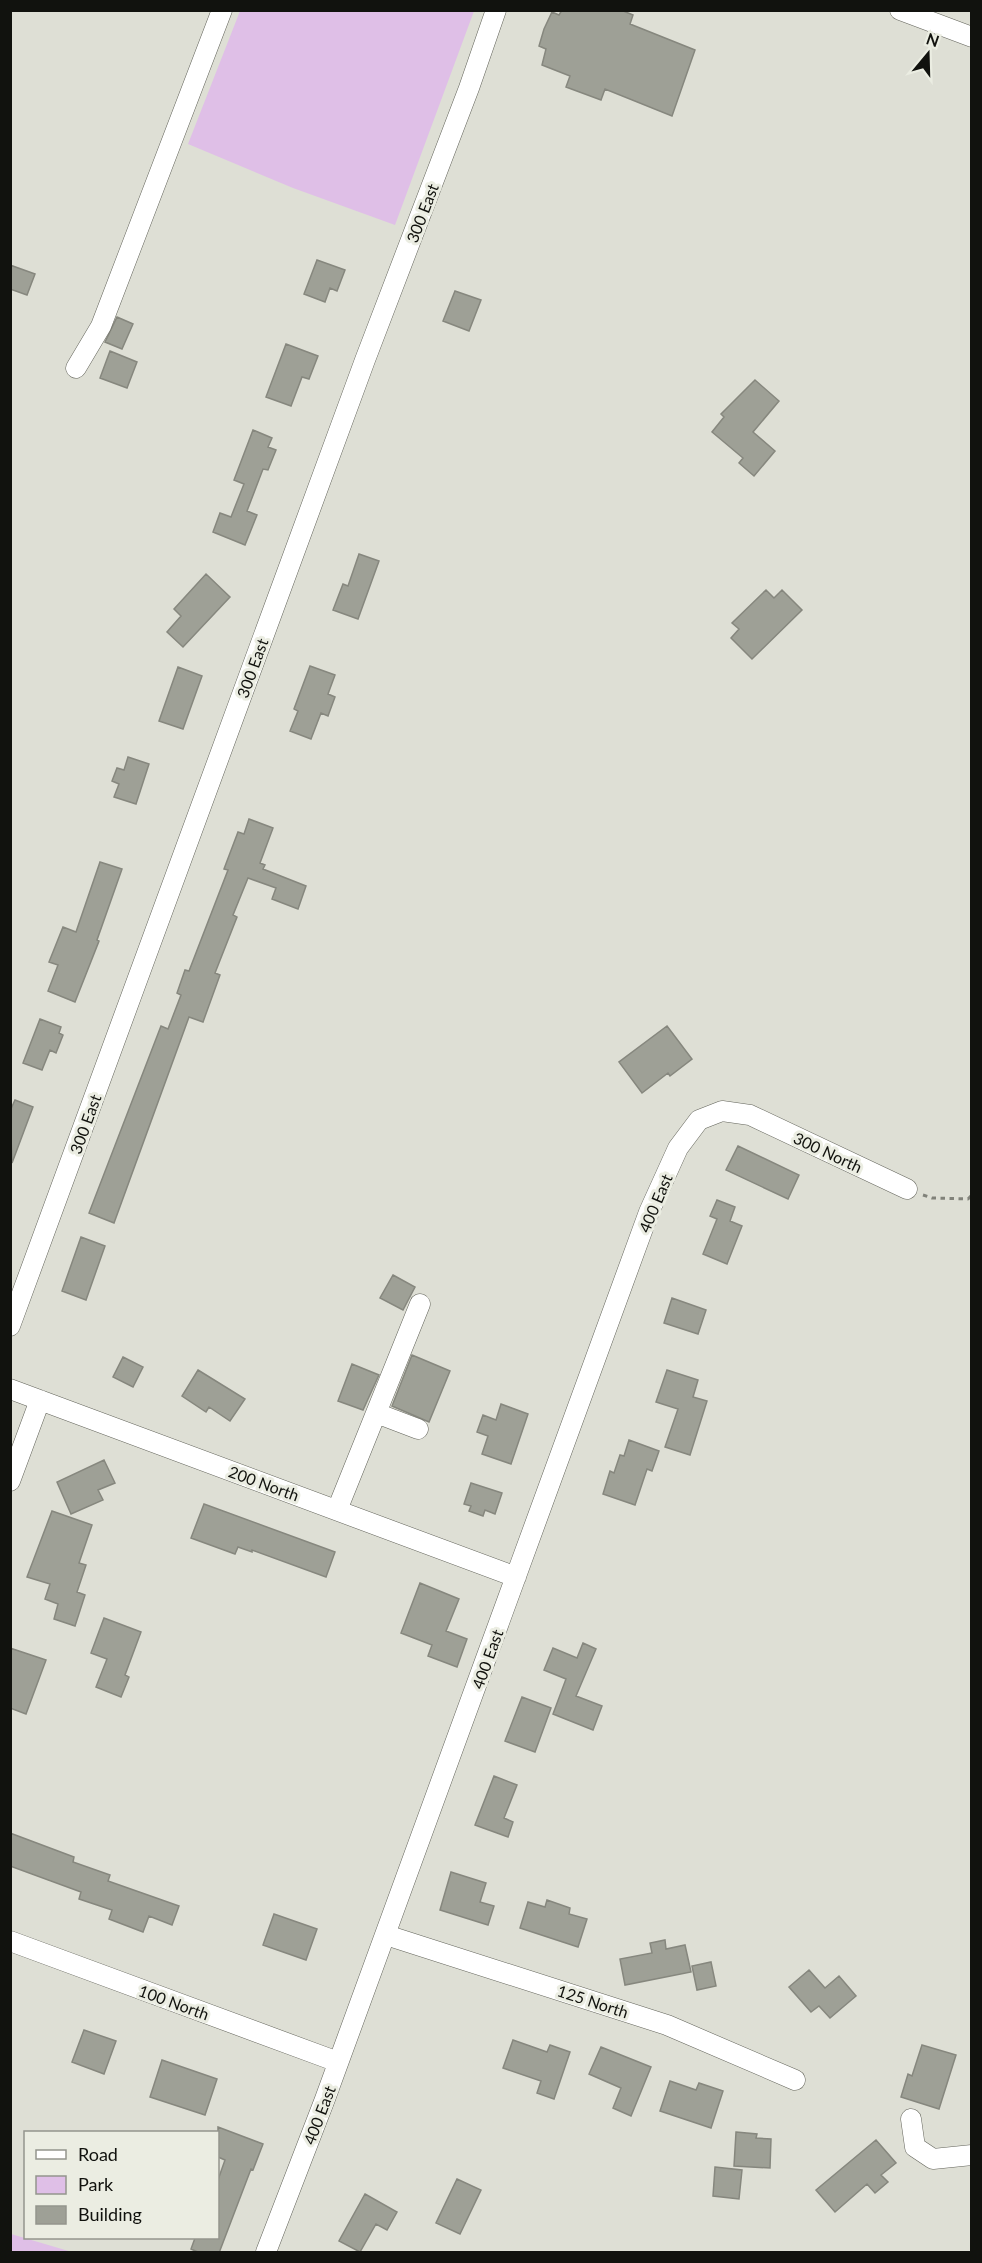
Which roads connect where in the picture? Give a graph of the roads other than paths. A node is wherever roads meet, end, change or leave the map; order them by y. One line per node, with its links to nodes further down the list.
1 (222, 10): 5 (street)
2 (496, 10): 9 (street, 300 East)
3 (900, 10): 4 (street)
4 (972, 37)
5 (76, 368)
6 (750, 1115): 7 (street, 300 North); 16 (street, 400 East)
7 (907, 1189)
8 (420, 1304): 12 (street)
9 (10, 1326)
10 (10, 1389): 11 (street, 200 North)
11 (40, 1400): 14 (street); 15 (street, 200 North)
12 (376, 1413): 13 (street); 15 (street)
13 (418, 1429)
14 (10, 1481)
15 (337, 1510): 16 (street, 200 North)
16 (516, 1577): 17 (street, 400 East)
17 (386, 1935): 19 (street, 400 East); 20 (street, 125 North)
18 (10, 1941): 19 (street, 100 North)
19 (338, 2062): 23 (street, 400 East)
20 (795, 2080)
21 (911, 2119): 22 (street)
22 (972, 2155)
23 (266, 2253)

